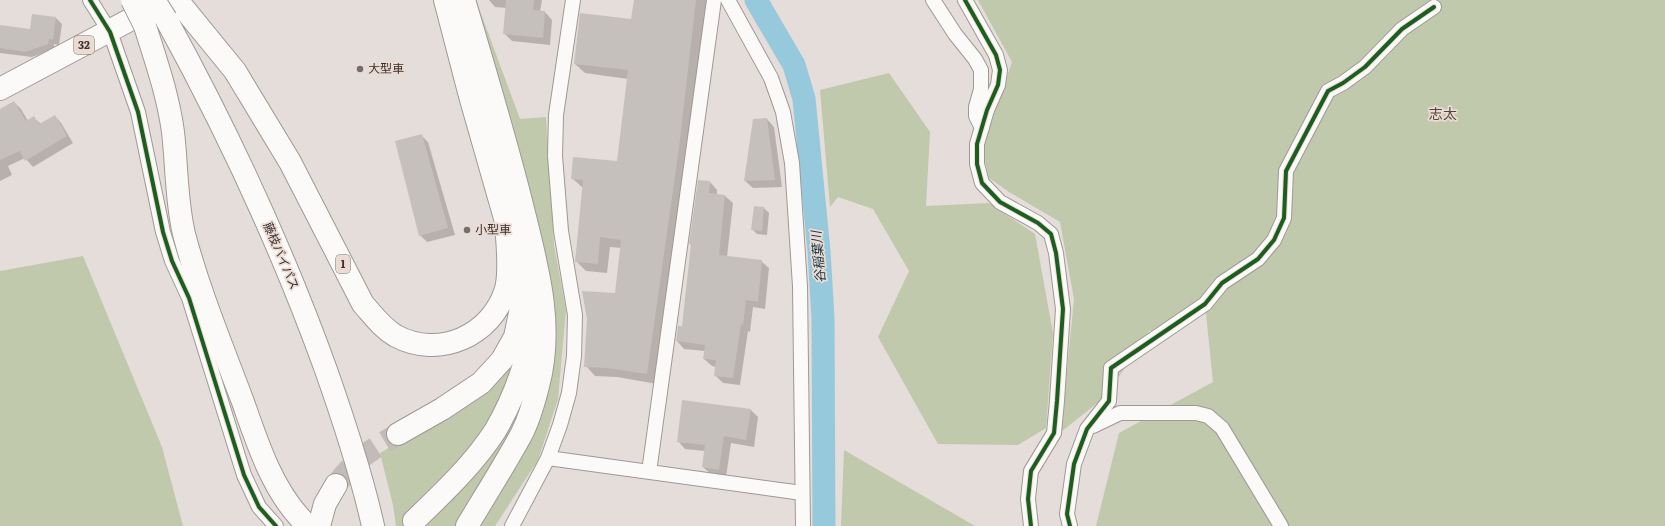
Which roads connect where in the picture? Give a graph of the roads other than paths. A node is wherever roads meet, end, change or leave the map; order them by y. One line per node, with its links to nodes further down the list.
1 (90, 0): 14 (street)
2 (132, 0): 26 (main road, bridge)
3 (154, 0): 13 (main road, 藤枝バイパス, bridge)
4 (445, 0): 17 (main road, 1)
5 (464, 0): 17 (main road, 1)
6 (573, 0): 21 (street)
7 (714, 0): 22 (street)
8 (728, 0): 24 (street)
9 (933, 0): 16 (street)
10 (965, 0): 16 (street)
11 (182, 7): 17 (main road, 1)
12 (1434, 7): 19 (street)
13 (166, 10): 14 (main road, 32); 28 (main road, 藤枝バイパス)
14 (110, 32): 15 (main road, 32); 27 (street)
15 (0, 89)
16 (982, 128): 32 (street)
17 (515, 220): 18 (main road, 1); 20 (main road, 1)
18 (537, 267): 25 (main road, 1); 29 (main road, 1)
19 (1088, 429): 33 (street); 34 (street)
20 (398, 434)
21 (548, 458): 22 (street); 30 (street)
22 (649, 472): 24 (street)
23 (336, 485): 26 (main road)
24 (802, 492): 31 (street)
25 (414, 521)
26 (310, 523)
27 (276, 526)
28 (373, 526)
29 (467, 526)
30 (512, 526)
31 (803, 526)
32 (1032, 526)
33 (1070, 526)
34 (1281, 526)

